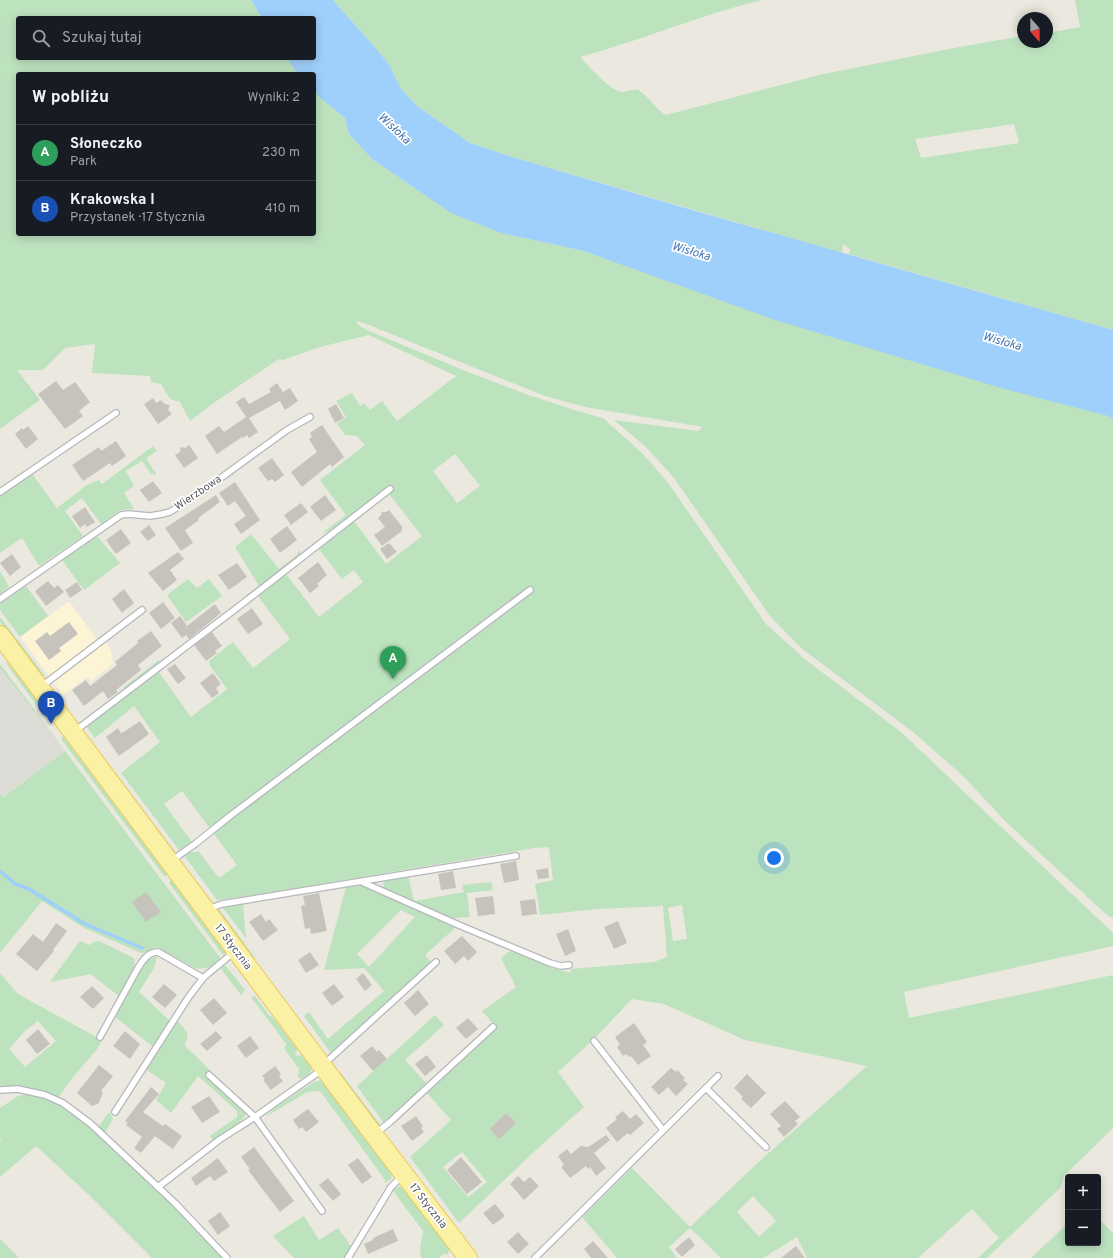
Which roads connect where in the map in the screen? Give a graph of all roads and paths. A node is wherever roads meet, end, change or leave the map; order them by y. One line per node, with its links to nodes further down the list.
1 (116, 412): 4 (lane)
2 (310, 417): 6 (lane, Wierzbowa)
3 (390, 489): 10 (lane)
4 (0, 492)
5 (530, 590): 12 (lane)
6 (0, 599)
7 (142, 610): 9 (lane)
8 (0, 634): 9 (main road, 17 Stycznia)
9 (40, 687): 10 (main road, 17 Stycznia)
10 (73, 732): 12 (main road, 17 Stycznia)
11 (516, 856): 13 (lane)
12 (170, 862): 14 (main road, 17 Stycznia)
13 (361, 882): 14 (lane); 17 (lane)
14 (206, 910): 15 (main road, 17 Stycznia)
15 (235, 950): 18 (lane); 22 (main road, 17 Stycznia)
16 (436, 962): 22 (lane)
17 (569, 966)
18 (203, 978): 20 (lane); 27 (lane)
19 (493, 1027): 30 (lane)
20 (100, 1037)
21 (594, 1041): 29 (lane)
22 (323, 1067): 28 (lane); 30 (main road, 17 Stycznia)
23 (210, 1075): 28 (lane)
24 (718, 1076): 25 (lane)
25 (706, 1088): 29 (lane); 31 (lane)
26 (0, 1090): 33 (lane)
27 (115, 1112)
28 (255, 1117): 33 (lane); 34 (lane)
29 (664, 1130): 38 (lane)
30 (374, 1135): 32 (main road, 17 Stycznia)
31 (766, 1147)
32 (404, 1175): 36 (lane); 37 (main road, 17 Stycznia)
33 (158, 1187): 35 (lane)
34 (322, 1212)
35 (227, 1258)
36 (348, 1258)
37 (468, 1258)
38 (535, 1258)

